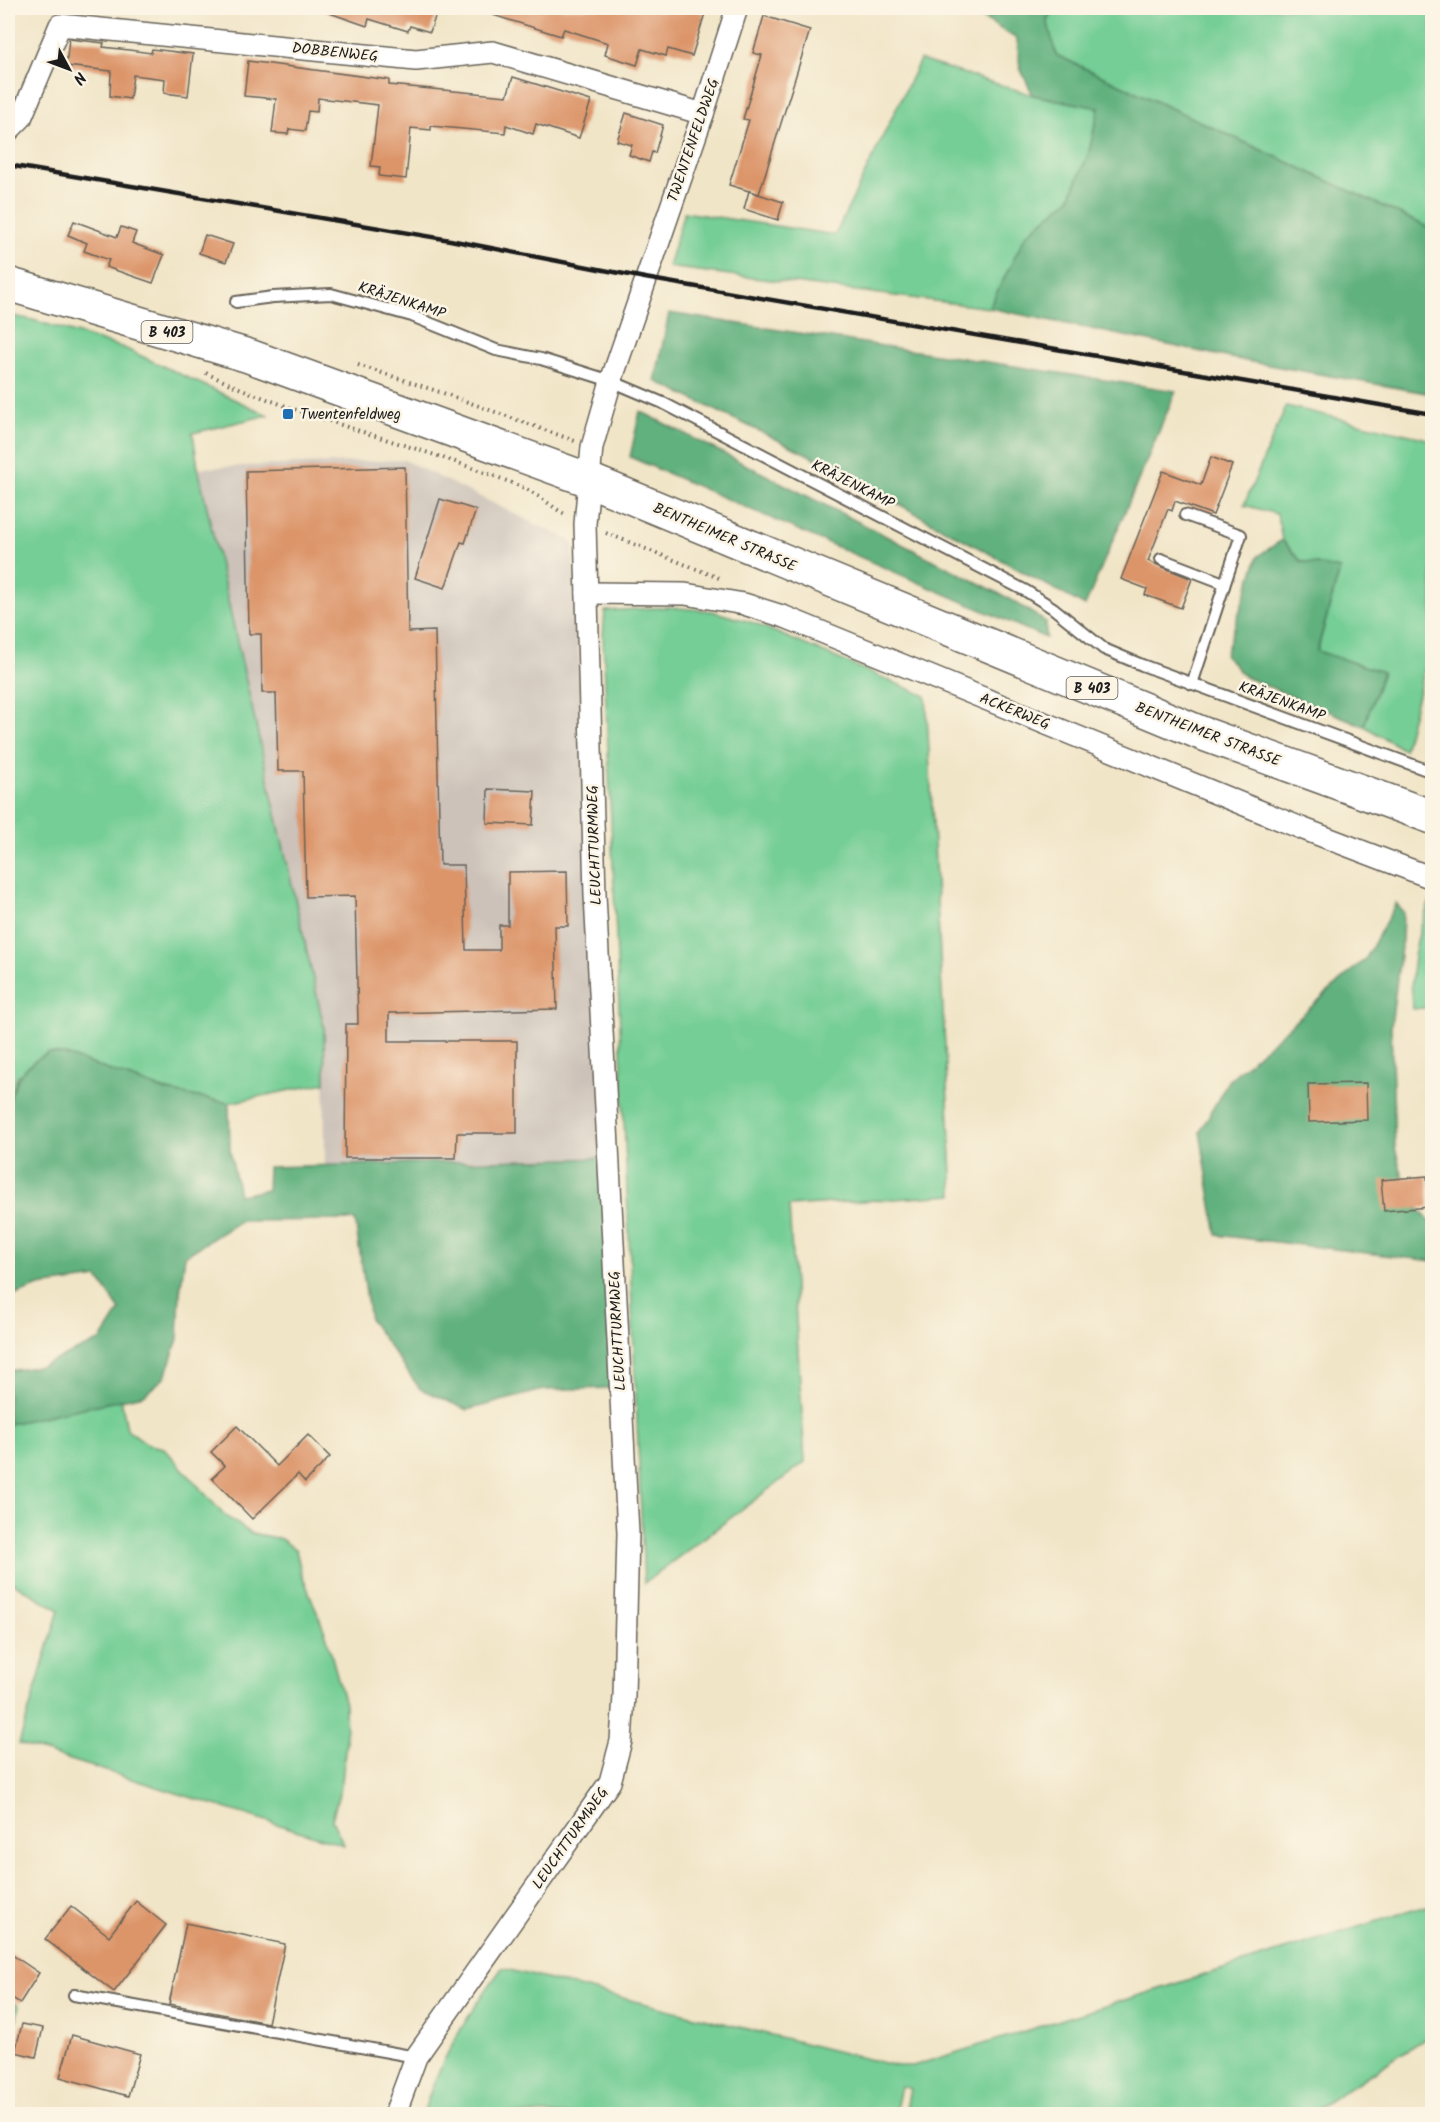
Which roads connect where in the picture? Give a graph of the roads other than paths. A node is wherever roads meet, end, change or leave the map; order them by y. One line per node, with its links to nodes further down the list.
1 (737, 8): 2 (street, TWENTENFELDWEG)
2 (703, 114): 3 (street, DOBBENWEG); 6 (street, TWENTENFELDWEG)
3 (14, 125)
4 (8, 284): 7 (main road, BENTHEIMER STRASSE / B 403)
5 (236, 302): 6 (lane, KRÄJENKAMP)
6 (611, 381): 7 (street, TWENTENFELDWEG); 12 (lane, KRÄJENKAMP)
7 (589, 480): 11 (street, LEUCHTTURMWEG); 14 (main road, BENTHEIMER STRASSE / B 403)
8 (1185, 515): 10 (lane)
9 (1161, 559): 10 (lane)
10 (1224, 586): 12 (lane)
11 (587, 593): 15 (street, ACKERWEG); 17 (street, LEUCHTTURMWEG)
12 (1192, 684): 13 (lane, KRÄJENKAMP)
13 (1432, 772)
14 (1432, 817)
15 (1432, 878)
16 (74, 1995): 17 (lane)
17 (416, 2057): 18 (street, LEUCHTTURMWEG)
18 (394, 2115)

